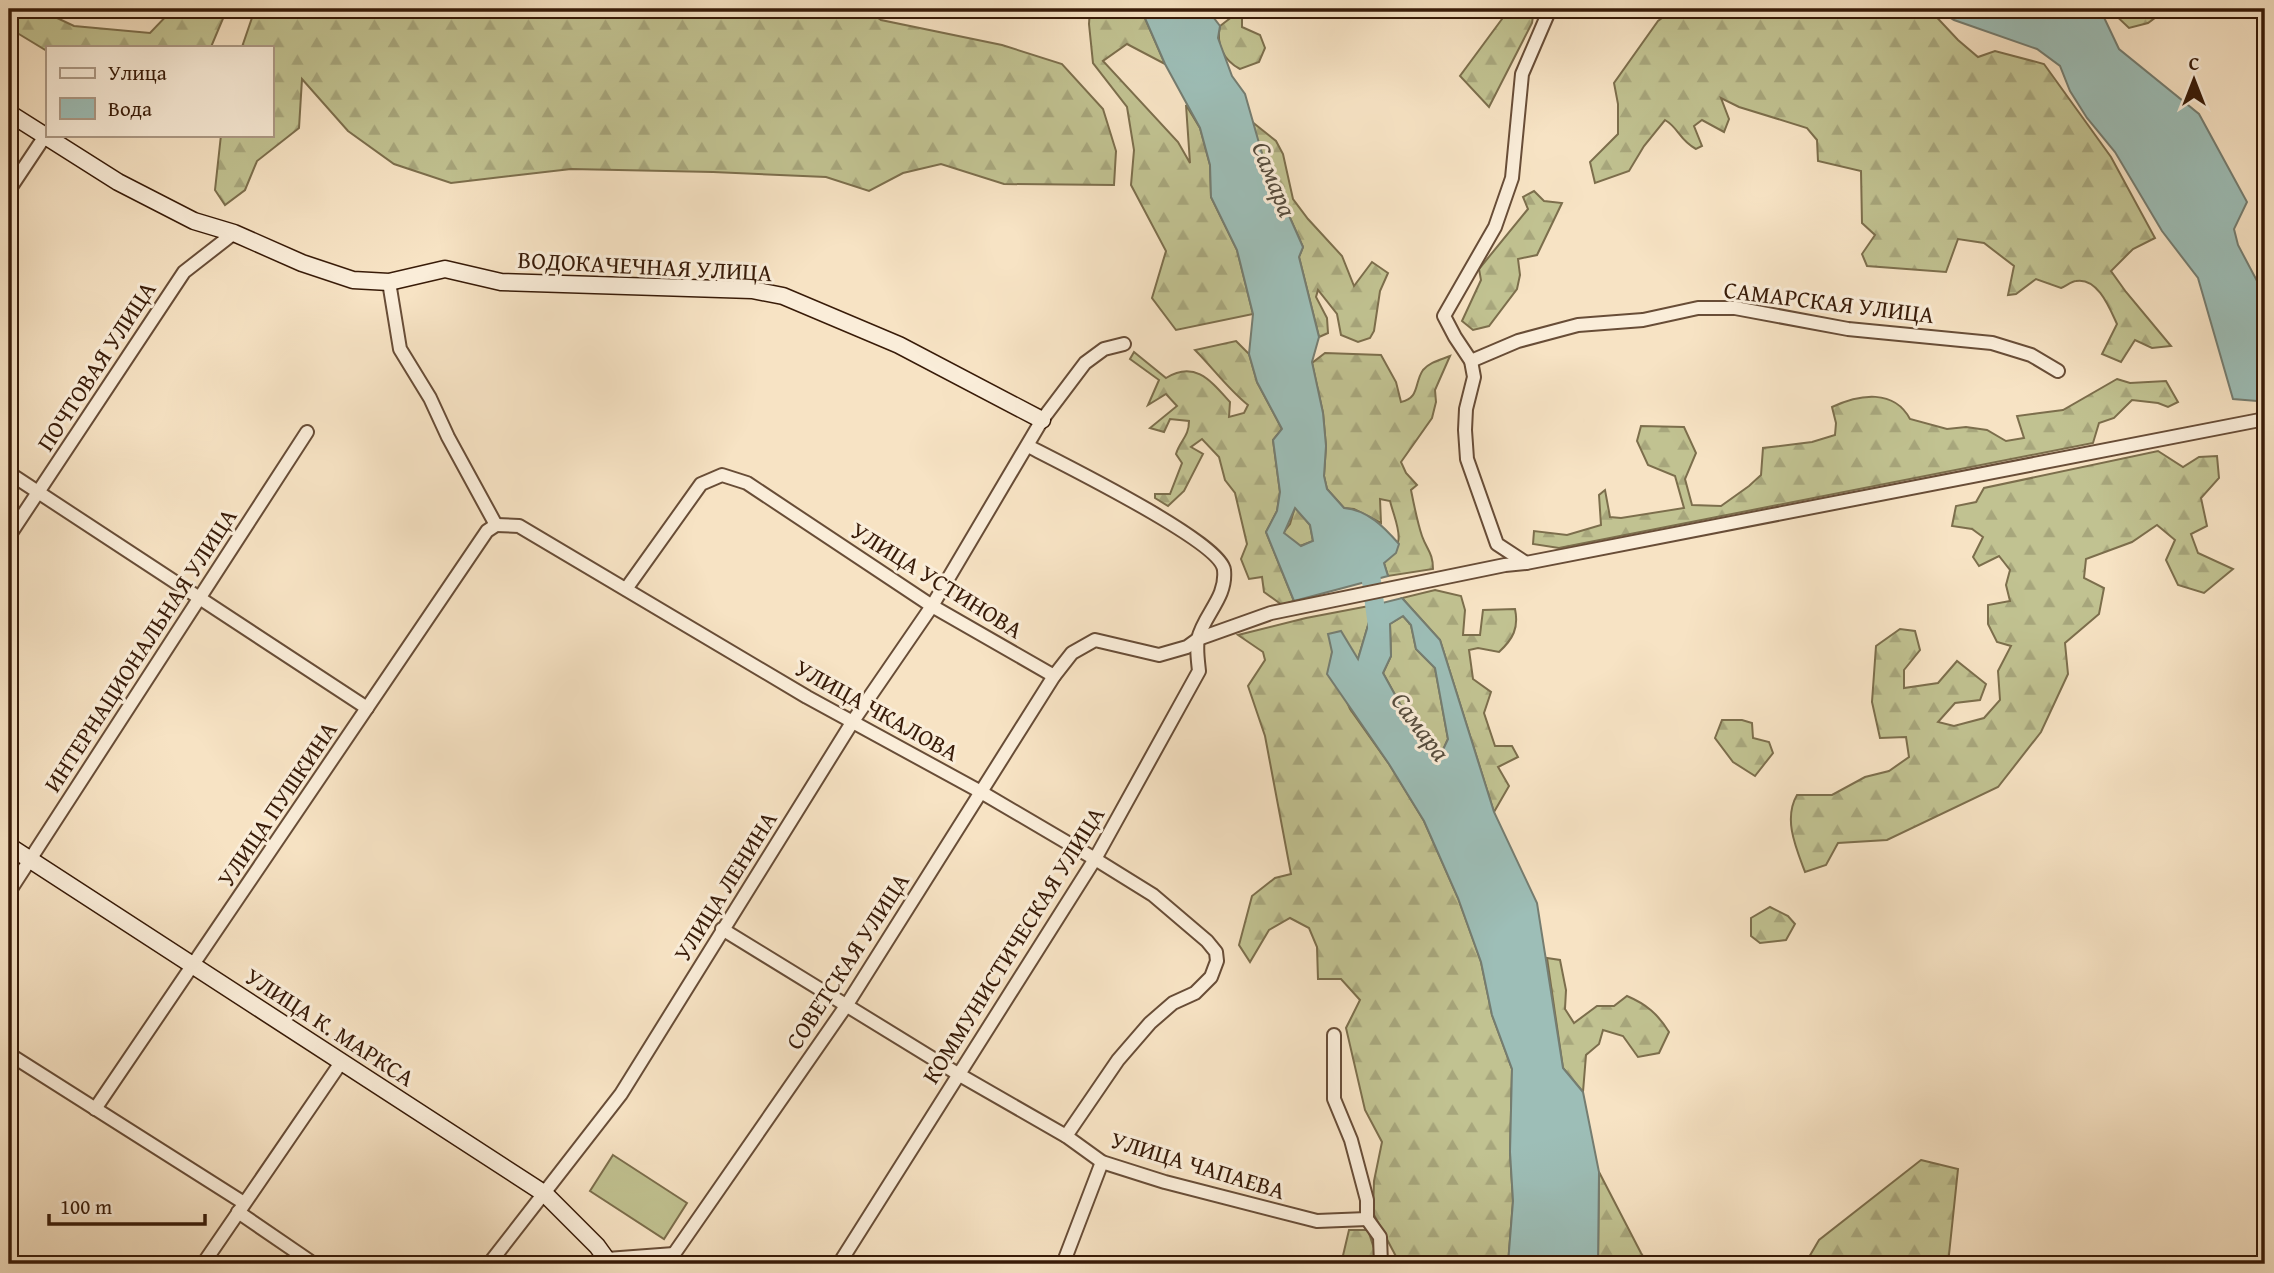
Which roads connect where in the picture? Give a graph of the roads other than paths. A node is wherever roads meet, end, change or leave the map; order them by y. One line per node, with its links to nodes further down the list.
1 (1550, 9): 8 (street)
2 (9, 113): 3 (street, ВОДОКАЧЕЧНАЯ УЛИЦА)
3 (45, 136): 4 (street); 5 (street, ВОДОКАЧЕЧНАЯ УЛИЦА)
4 (9, 190)
5 (234, 233): 6 (street, ВОДОКАЧЕЧНАЯ УЛИЦА); 15 (street, ПОЧТОВАЯ УЛИЦА)
6 (389, 282): 11 (street, ВОДОКАЧЕЧНАЯ УЛИЦА); 16 (street)
7 (1124, 344): 11 (street, УЛИЦА ЛЕНИНА)
8 (1471, 361): 9 (street, САМАРСКАЯ УЛИЦА); 18 (street)
9 (2058, 371)
10 (2265, 419): 18 (street)
11 (1042, 420): 13 (street, УЛИЦА ЛЕНИНА)
12 (307, 432): 20 (street, ИНТЕРНАЦИОНАЛЬНАЯ УЛИЦА)
13 (1028, 446): 21 (street, УЛИЦА ЛЕНИНА); 22 (street)
14 (9, 473): 15 (street)
15 (38, 493): 17 (street, ПОЧТОВАЯ УЛИЦА); 20 (street)
16 (496, 525): 19 (street, УЛИЦА ЧКАЛОВА); 24 (street, УЛИЦА ПУШКИНА)
17 (9, 536)
18 (1526, 563): 22 (street)
19 (626, 589): 21 (street, УЛИЦА УСТИНОВА); 25 (street, УЛИЦА ЧКАЛОВА)
20 (198, 598): 24 (street); 29 (street, ИНТЕРНАЦИОНАЛЬНАЯ УЛИЦА)
21 (932, 606): 23 (street, УЛИЦА УСТИНОВА); 25 (street, УЛИЦА ЛЕНИНА)
22 (1198, 639): 23 (street); 28 (street, КОММУНИСТИЧЕСКАЯ УЛИЦА)
23 (1054, 676): 26 (street, СОВЕТСКАЯ УЛИЦА)
24 (367, 708): 32 (street, УЛИЦА ПУШКИНА)
25 (853, 720): 26 (street, УЛИЦА ЧКАЛОВА); 31 (street, УЛИЦА ЛЕНИНА)
26 (981, 792): 28 (street, УЛИЦА ЧКАЛОВА); 33 (street, СОВЕТСКАЯ УЛИЦА)
27 (9, 846): 29 (street, УЛИЦА К. МАРКСА)
28 (1095, 859): 37 (street, КОММУНИСТИЧЕСКАЯ УЛИЦА); 39 (street, УЛИЦА ЧКАЛОВА)
29 (29, 860): 30 (street, ИНТЕРНАЦИОНАЛЬНАЯ УЛИЦА); 32 (street, УЛИЦА К. МАРКСА)
30 (9, 892)
31 (722, 929): 33 (street, УЛИЦА ЧАПАЕВА); 41 (street, УЛИЦА ЛЕНИНА)
32 (191, 965): 36 (street, УЛИЦА К. МАРКСА); 38 (street, УЛИЦА ПУШКИНА)
33 (846, 1006): 37 (street, УЛИЦА ЧАПАЕВА); 44 (street, СОВЕТСКАЯ УЛИЦА)
34 (1334, 1035): 43 (street)
35 (9, 1054): 38 (street)
36 (342, 1061): 41 (street, УЛИЦА К. МАРКСА); 42 (street)
37 (958, 1074): 39 (street, УЛИЦА ЧАПАЕВА); 49 (street, КОММУНИСТИЧЕСКАЯ УЛИЦА)
38 (95, 1109): 42 (street)
39 (1066, 1136): 40 (street, УЛИЦА ЧАПАЕВА)
40 (1102, 1162): 43 (street, УЛИЦА ЧАПАЕВА); 50 (street)
41 (545, 1194): 45 (street, УЛИЦА К. МАРКСА); 48 (street, УЛИЦА ЛЕНИНА)
42 (241, 1207): 46 (street); 47 (street)
43 (1367, 1219): 51 (street)
44 (671, 1259): 45 (street)
45 (608, 1262)
46 (203, 1264)
47 (314, 1264)
48 (489, 1264)
49 (839, 1264)
50 (1063, 1264)
51 (1381, 1264)

